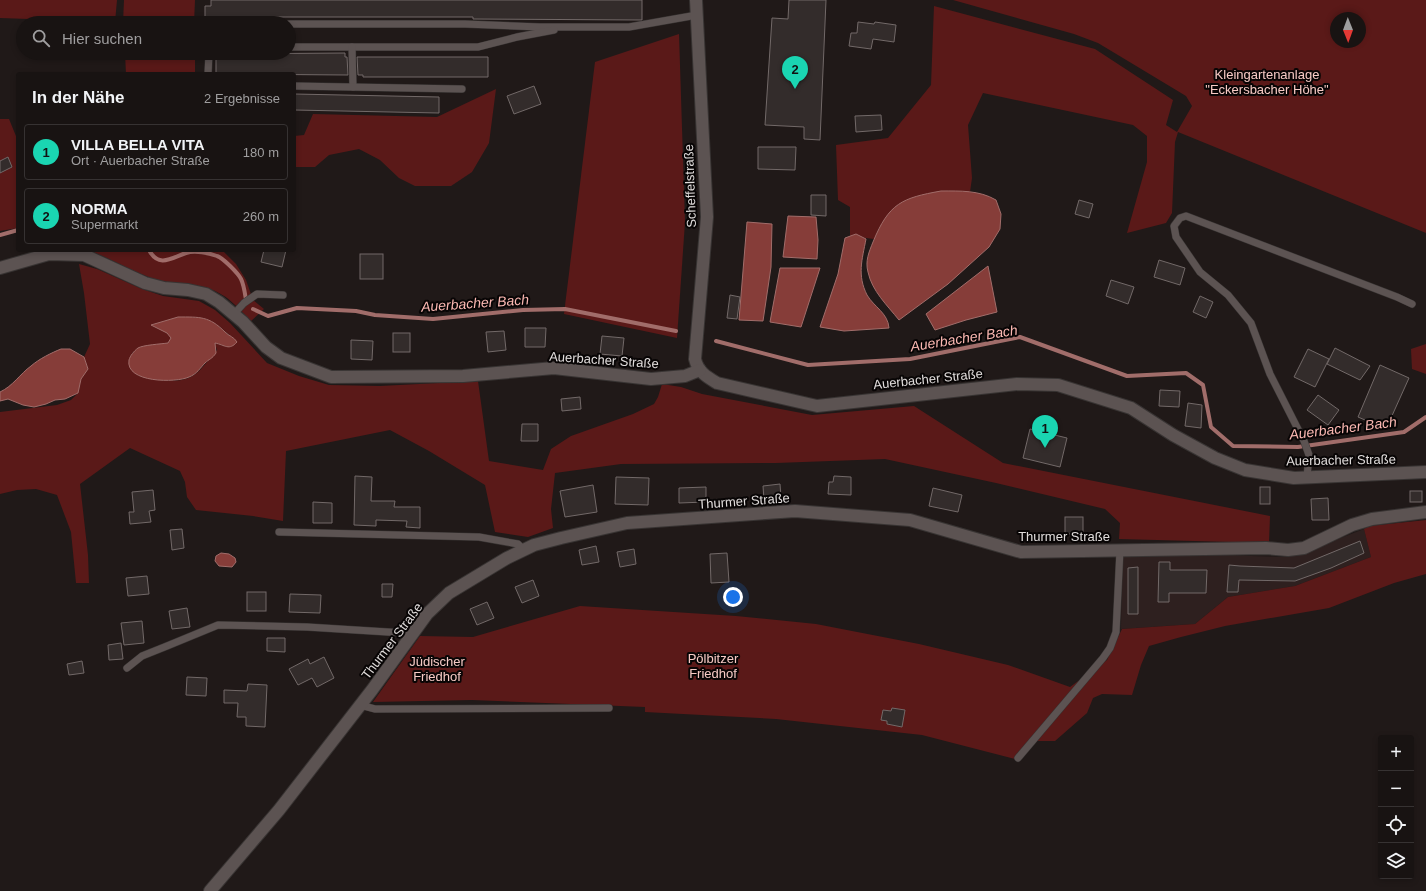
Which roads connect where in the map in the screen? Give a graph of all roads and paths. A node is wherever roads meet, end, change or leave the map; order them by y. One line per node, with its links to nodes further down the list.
1 (696, 0): 2 (street, Scheffelstraße)
2 (697, 15): 4 (lane); 16 (street, Scheffelstraße)
3 (296, 24): 4 (lane)
4 (574, 27): 6 (lane)
5 (296, 47): 6 (lane)
6 (352, 47): 10 (lane)
7 (209, 60): 8 (lane)
8 (208, 72)
9 (296, 86): 10 (lane)
10 (352, 87): 11 (lane)
11 (462, 89)
12 (0, 268): 15 (street, Auerbacher Straße)
13 (283, 295): 15 (lane)
14 (1412, 304): 18 (lane)
15 (234, 314): 16 (street, Auerbacher Straße)
16 (700, 370): 18 (street, Auerbacher Straße)
17 (1426, 472): 18 (street, Auerbacher Straße)
18 (1307, 477)
19 (1426, 512): 22 (street, Thurmer Straße)
20 (279, 532): 21 (lane)
21 (524, 550): 22 (street, Thurmer Straße); 23 (street, Thurmer Straße)
22 (1120, 550): 27 (lane)
23 (412, 636): 24 (lane); 25 (street, Thurmer Straße)
24 (127, 668)
25 (360, 705): 26 (lane); 28 (street, Thurmer Straße)
26 (609, 708)
27 (1018, 758)
28 (210, 891)

